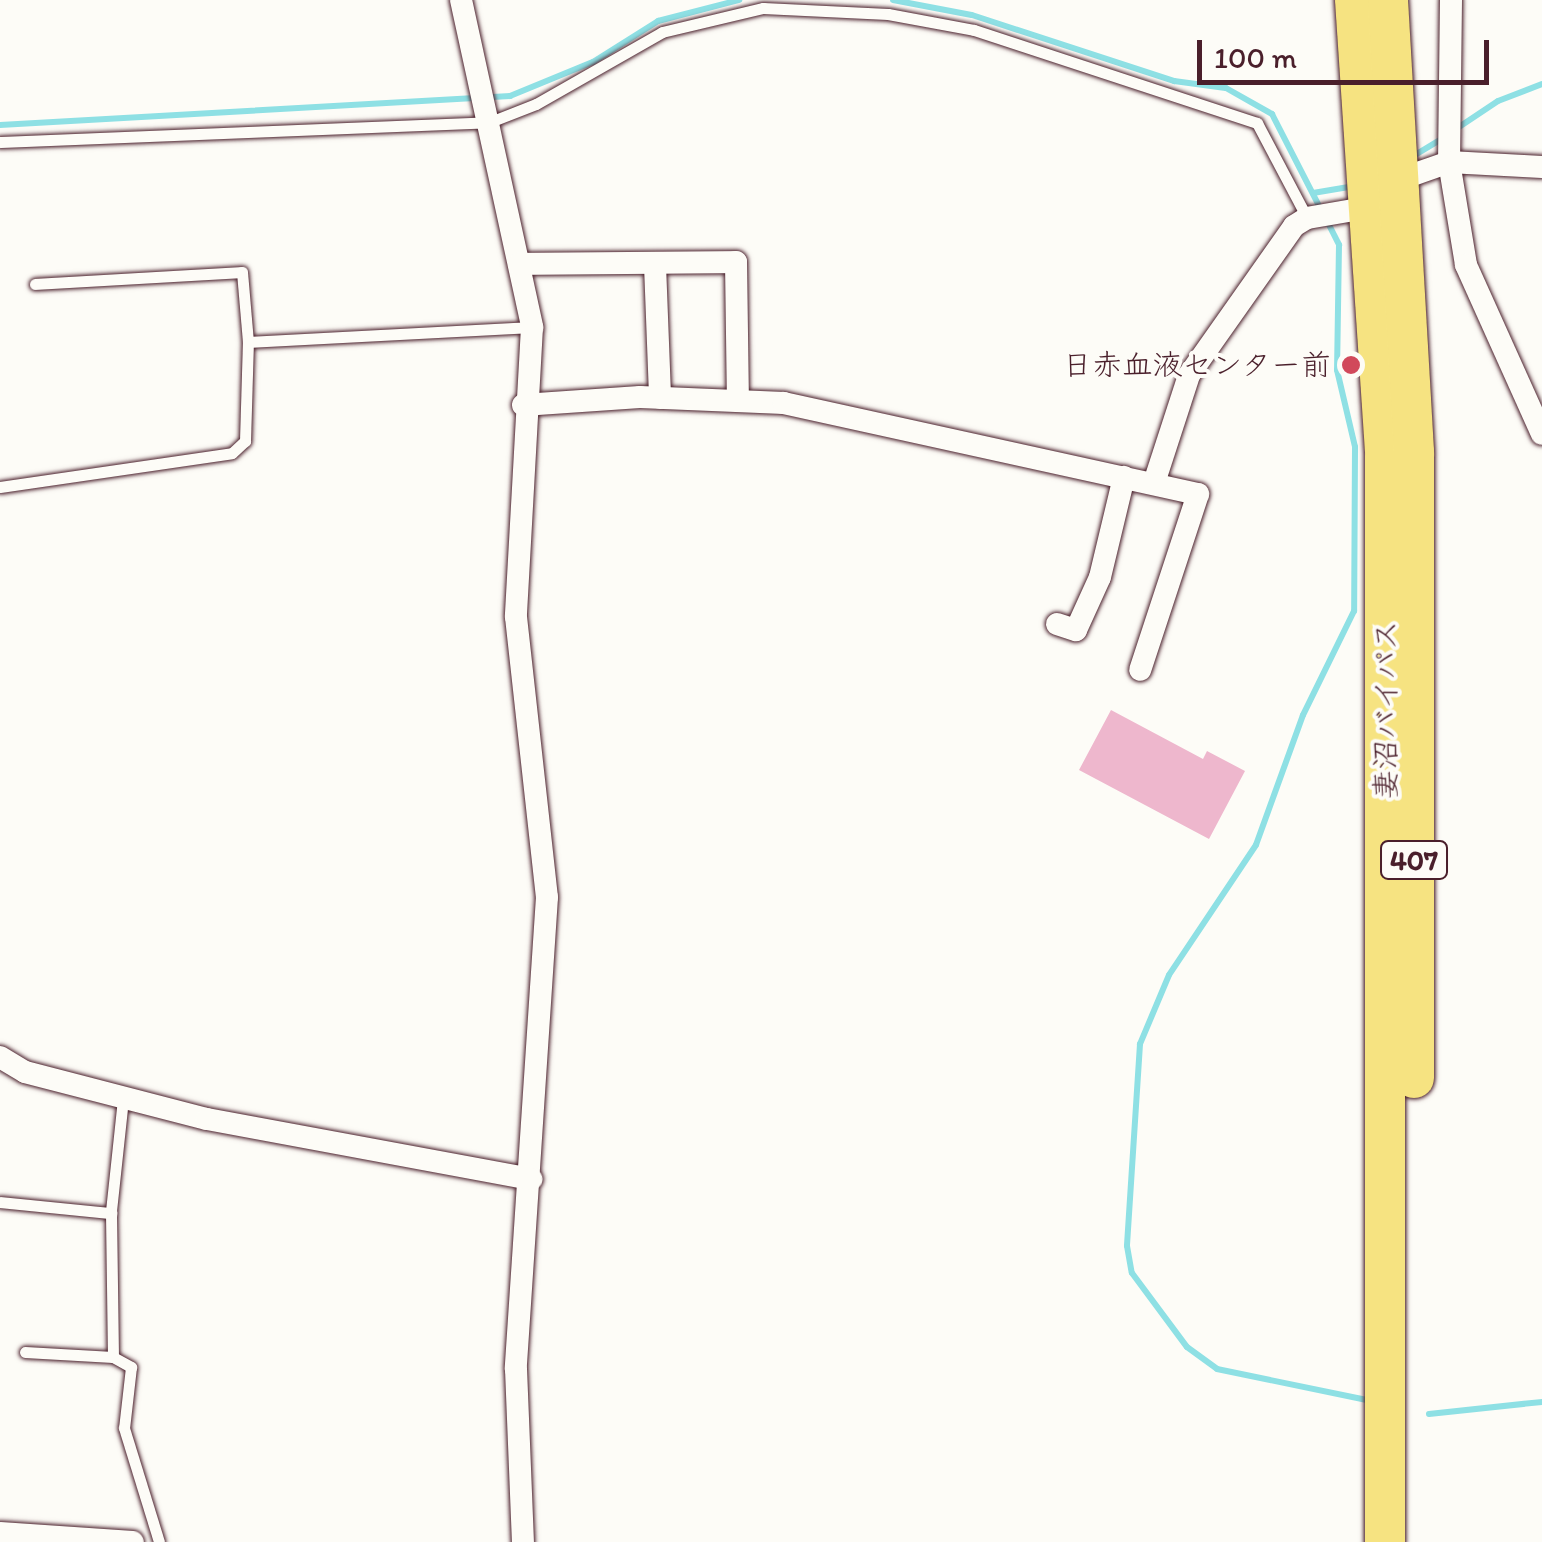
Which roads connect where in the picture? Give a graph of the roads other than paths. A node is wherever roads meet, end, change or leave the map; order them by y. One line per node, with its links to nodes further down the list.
1 (461, 0): 5 (street)
2 (1354, 0): 9 (highway, 妻沼バイパス / 407)
3 (1388, 0): 9 (highway, 妻沼バイパス / 407)
4 (1451, 0): 7 (street)
5 (490, 122): 6 (lane); 10 (lane); 11 (street)
6 (0, 142)
7 (1448, 156): 8 (street); 9 (street); 19 (street)
8 (1542, 166)
9 (1377, 184): 10 (street); 36 (highway, 妻沼バイパス / 407); 37 (highway, 妻沼バイパス / 407)
10 (1308, 218): 21 (street)
11 (519, 264): 12 (street); 14 (street)
12 (655, 265): 16 (street); 17 (street)
13 (34, 284): 15 (lane)
14 (532, 327): 15 (lane); 18 (street)
15 (248, 342): 22 (lane)
16 (660, 398): 17 (street); 18 (street)
17 (738, 401): 20 (street)
18 (524, 404): 27 (street)
19 (1542, 434)
20 (1124, 476): 21 (street); 23 (street)
21 (1154, 483): 24 (street)
22 (0, 487)
23 (1057, 624)
24 (1140, 670)
25 (0, 1057): 26 (street)
26 (123, 1097): 27 (street); 29 (lane)
27 (531, 1180): 35 (street)
28 (0, 1202): 29 (lane)
29 (111, 1213): 31 (lane)
30 (25, 1352): 31 (lane)
31 (113, 1357): 34 (lane)
32 (0, 1533): 33 (street)
33 (133, 1542)
34 (159, 1542)
35 (523, 1542)
36 (1384, 1542)
37 (1412, 1542)

